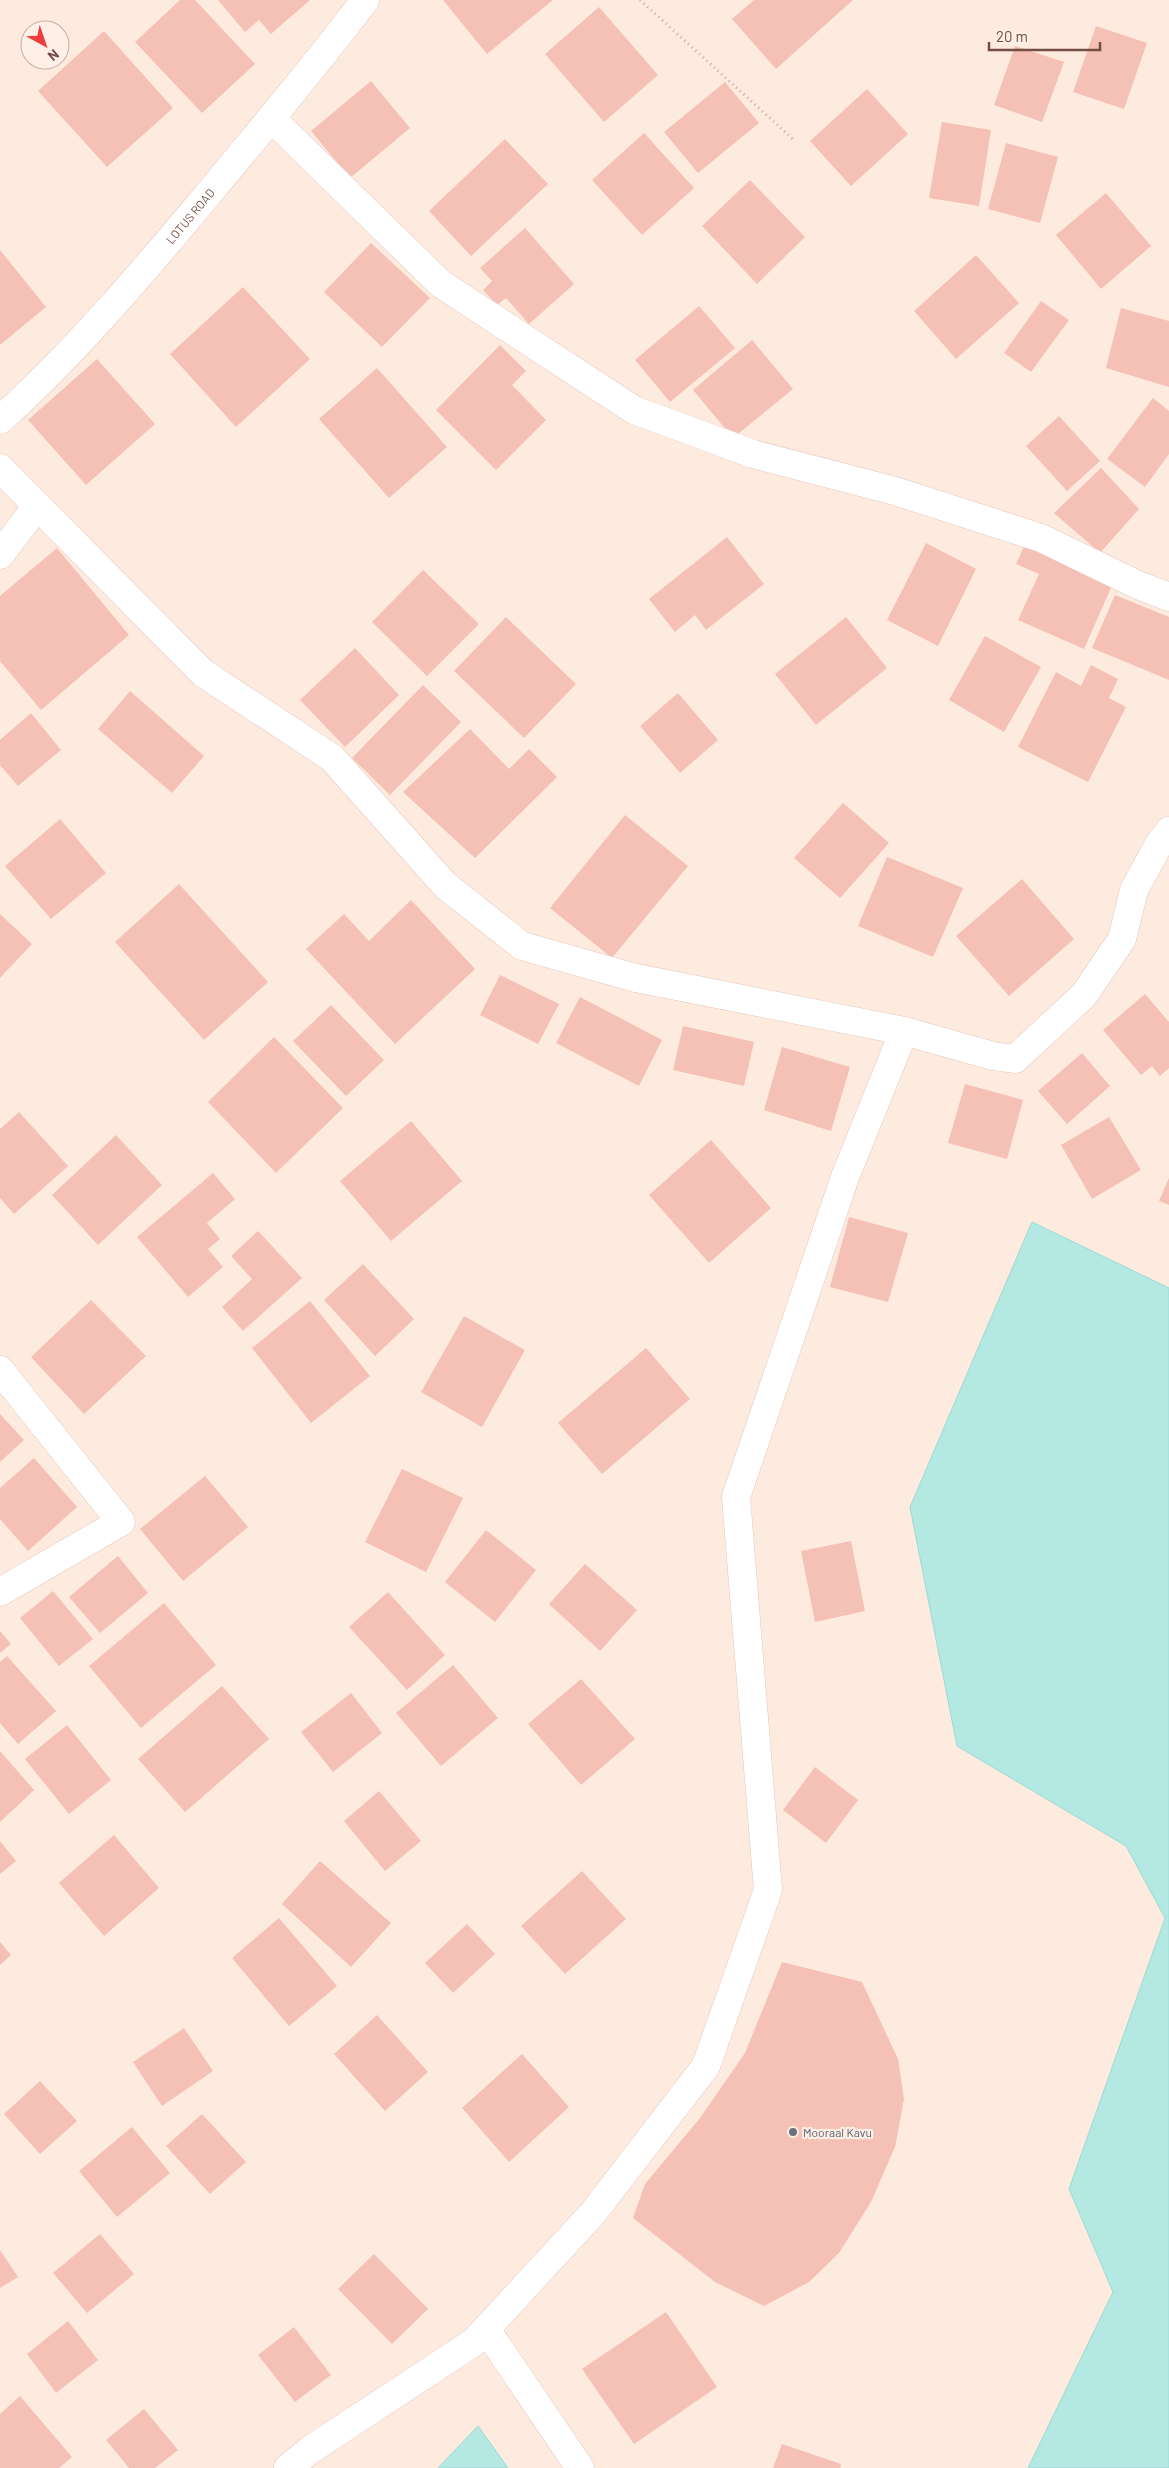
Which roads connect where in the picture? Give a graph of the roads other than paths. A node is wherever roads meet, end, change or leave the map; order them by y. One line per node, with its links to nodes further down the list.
1 (365, 0): 2 (street, LOTUS ROAD)
2 (271, 118): 3 (street, LOTUS ROAD); 7 (street)
3 (0, 420)
4 (0, 468): 5 (street)
5 (37, 506): 6 (street); 9 (street)
6 (0, 555)
7 (1169, 597)
8 (1169, 831): 9 (street)
9 (904, 1031): 12 (street)
10 (0, 1370): 11 (street)
11 (0, 1592)
12 (486, 2329): 13 (street); 14 (street)
13 (288, 2468)
14 (580, 2468)

